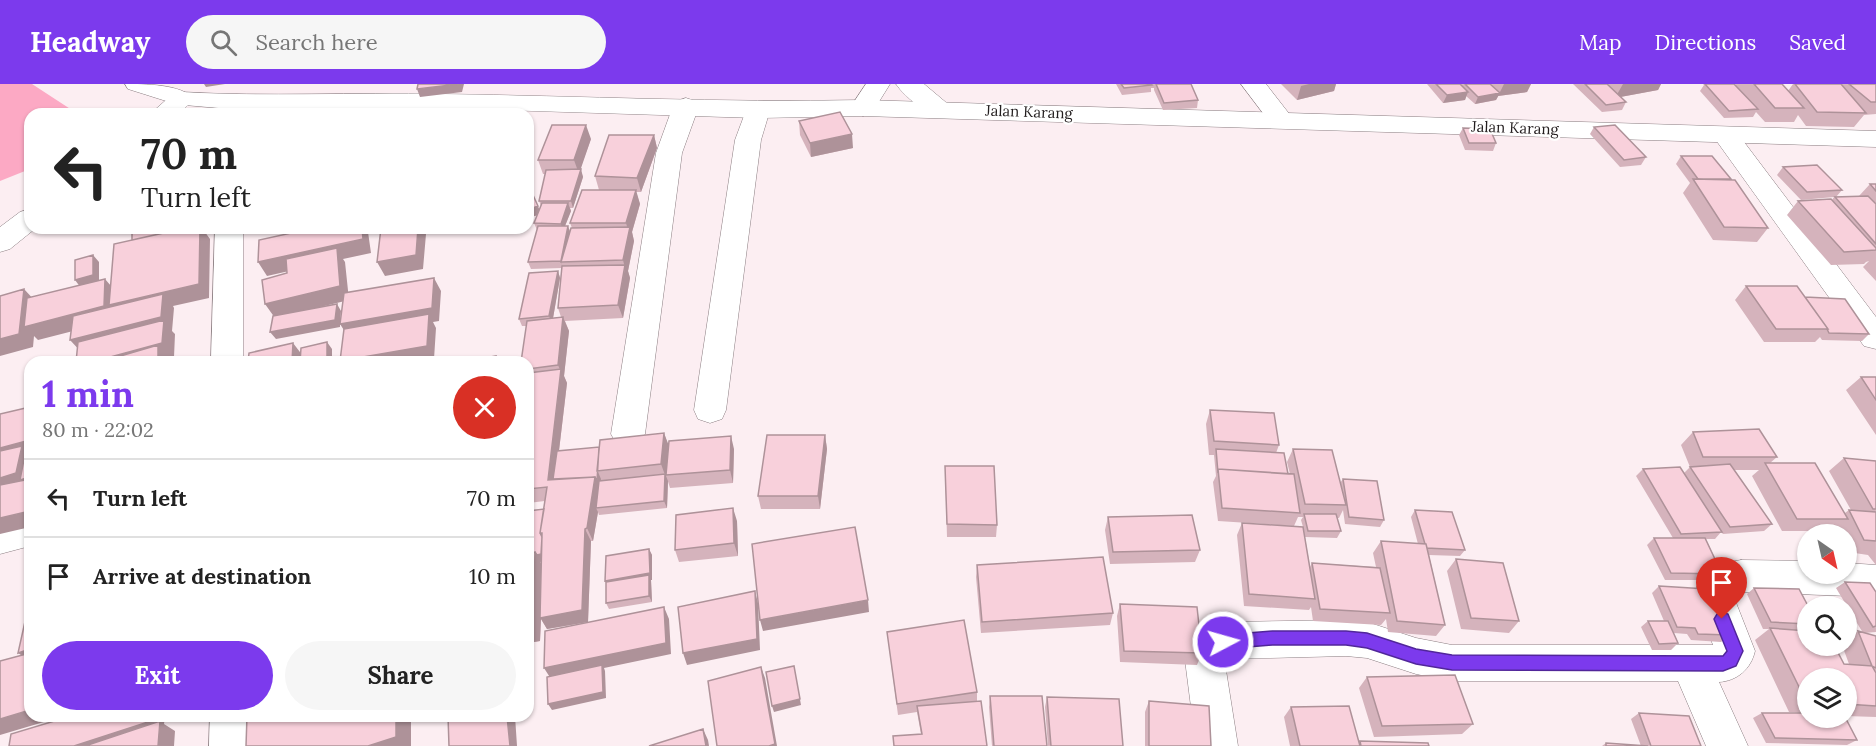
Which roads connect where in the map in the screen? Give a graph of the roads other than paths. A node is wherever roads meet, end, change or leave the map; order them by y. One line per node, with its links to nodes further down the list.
1 (137, 84): 5 (main road, Jalan Karang)
2 (878, 84): 8 (main road)
3 (908, 84): 10 (main road)
4 (1253, 84): 11 (main road)
5 (172, 106): 7 (main road, Jalan Karang)
6 (686, 106): 7 (main road, Jalan Karang); 9 (main road, Jalan Karang); 20 (main road)
7 (230, 108)
8 (863, 108): 9 (main road, Jalan Karang); 10 (main road, Jalan Karang)
9 (757, 110): 19 (main road)
10 (942, 110): 11 (main road, Jalan Karang)
11 (1281, 120): 12 (main road, Jalan Karang)
12 (1726, 136): 13 (main road, Jalan Karang); 17 (main road)
13 (1876, 139)
14 (24, 223): 16 (main road)
15 (229, 234): 18 (main road)
16 (0, 242)
17 (1875, 338)
18 (227, 356)
19 (710, 410)
20 (628, 434)
21 (24, 533): 22 (main road)
22 (0, 539)
23 (1876, 581): 24 (main road)
24 (1690, 663): 27 (main road); 28 (main road)
25 (230, 722): 26 (main road)
26 (231, 746)
27 (1217, 746)
28 (1727, 746)

